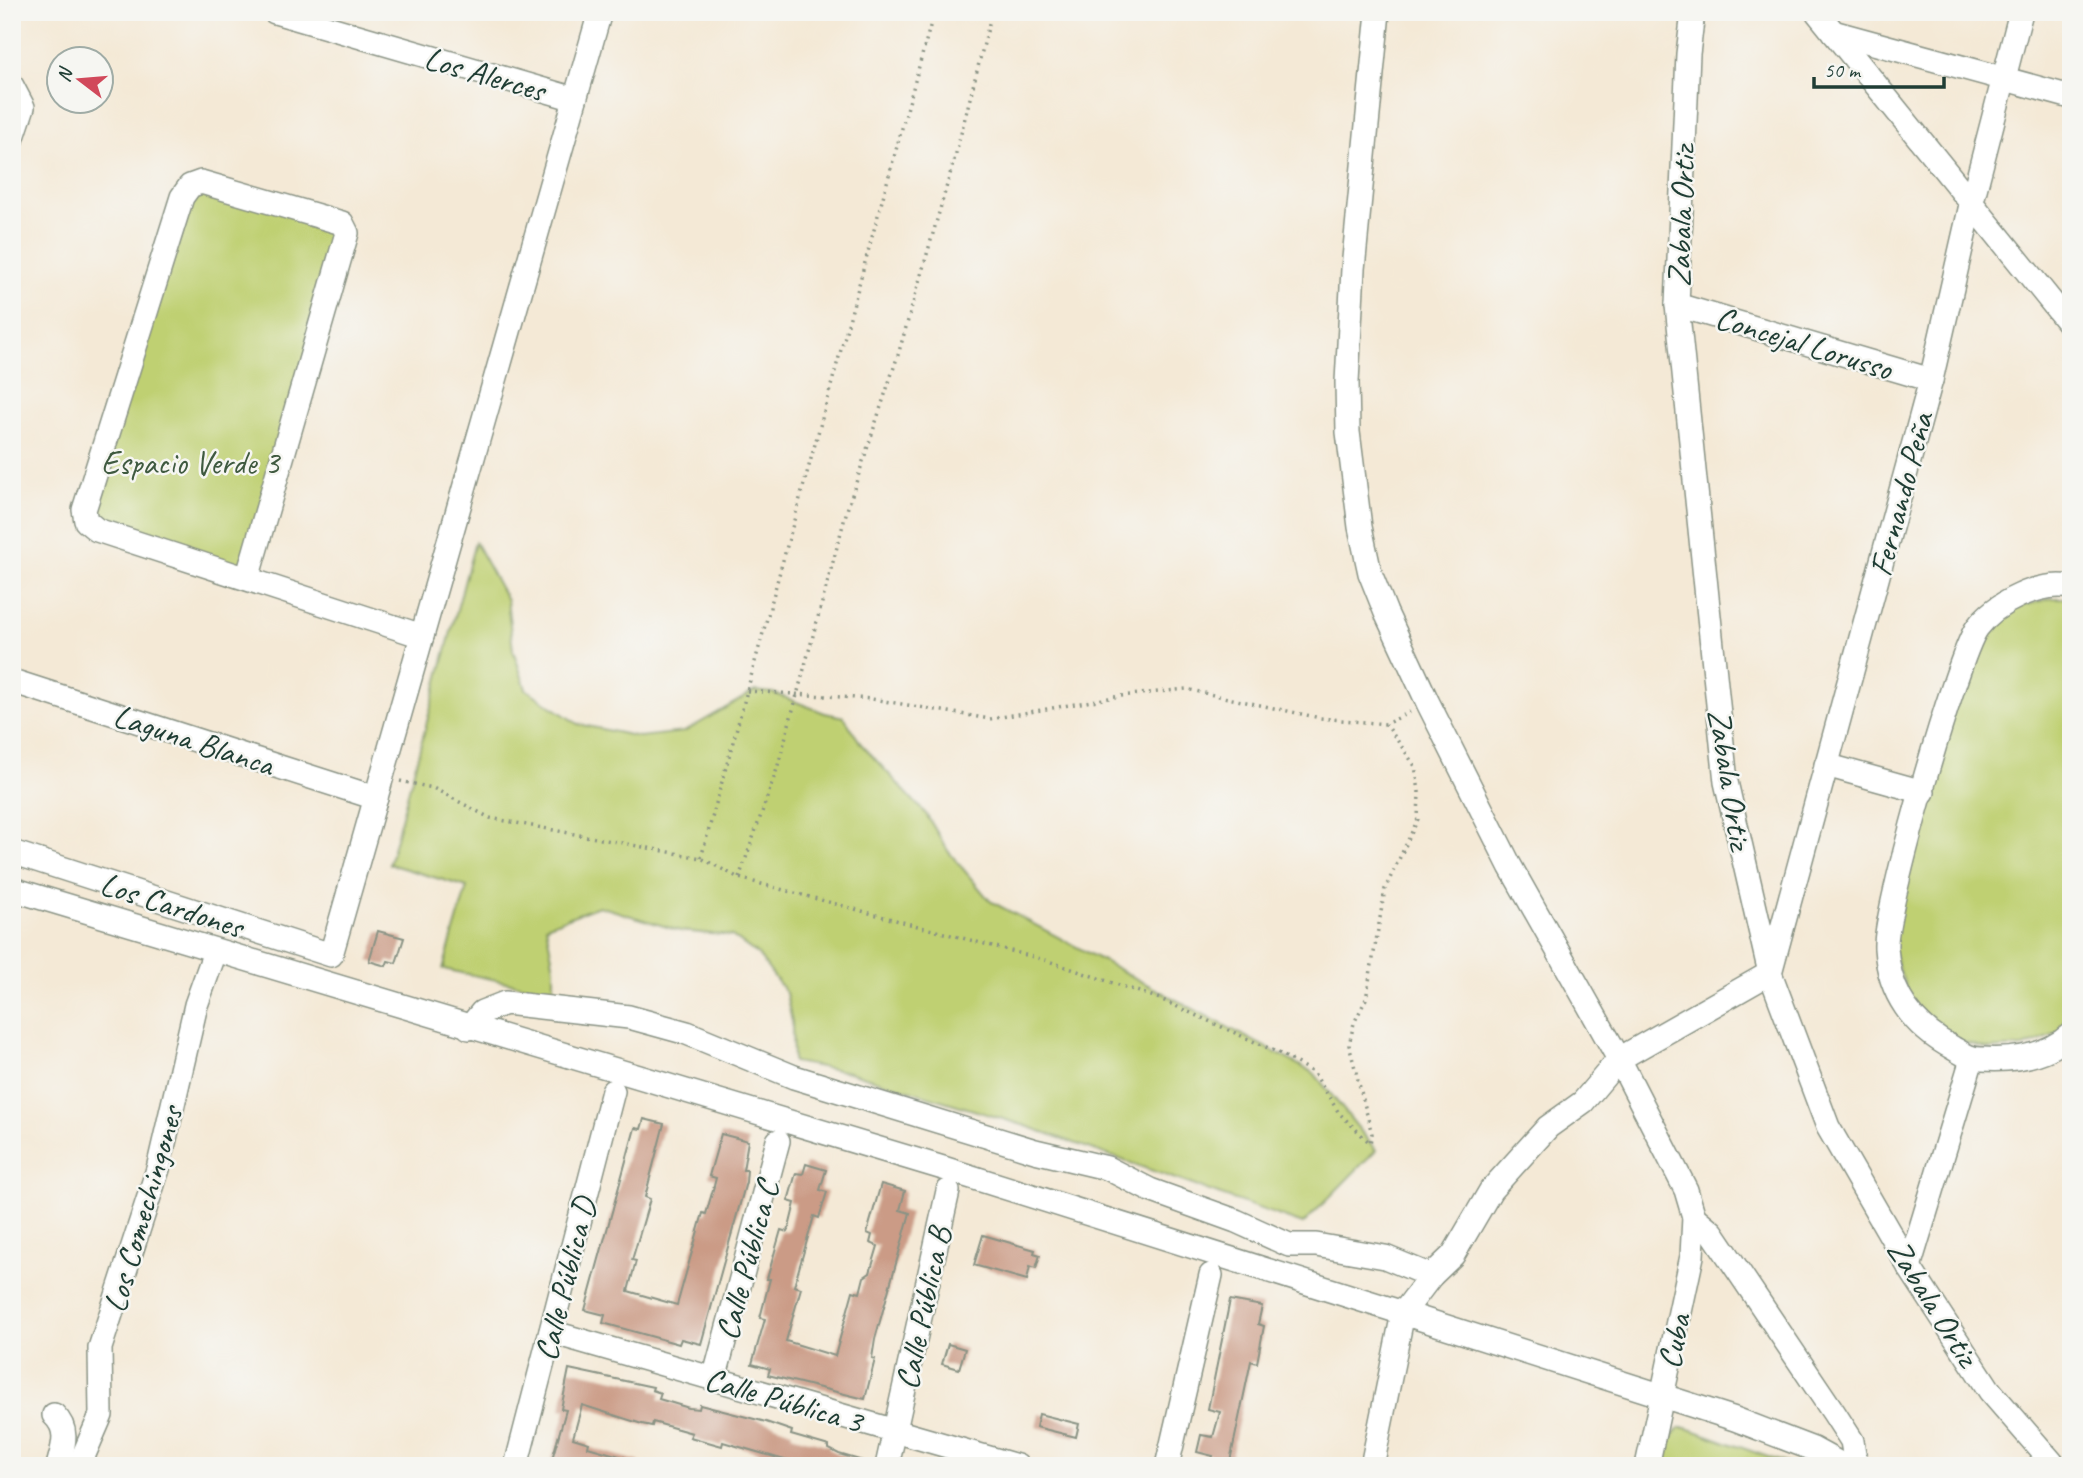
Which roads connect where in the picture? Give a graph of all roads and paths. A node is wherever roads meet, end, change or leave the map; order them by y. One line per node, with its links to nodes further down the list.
1 (275, 12): 13 (street, Los Alerces)
2 (600, 12): 13 (street)
3 (934, 12): 23 (path)
4 (992, 12): 24 (path)
5 (1378, 12): 25 (street)
6 (1693, 12): 16 (street, Zabala Ortiz)
7 (1817, 12): 9 (street)
8 (2021, 12): 10 (street, Fernando Peña)
9 (1833, 32): 10 (street); 15 (street)
10 (2004, 79): 12 (street); 15 (street, Fernando Peña)
11 (12, 86): 14 (street)
12 (2071, 97)
13 (575, 99): 21 (street)
14 (12, 140)
15 (1971, 205): 17 (street); 18 (street, Fernando Peña)
16 (1677, 305): 18 (street, Concejal Lorusso); 35 (street, Zabala Ortiz)
17 (2071, 326)
18 (1931, 380): 27 (street, Fernando Peña)
19 (247, 579): 19 (street); 21 (street)
20 (2071, 587): 29 (street)
21 (422, 636): 28 (street)
22 (12, 681): 28 (street, Laguna Blanca)
23 (747, 691): 24 (path); 31 (path)
24 (796, 694): 26 (path); 32 (path)
25 (1428, 703): 26 (path); 38 (street)
26 (1386, 724): 32 (path)
27 (1826, 765): 29 (street); 35 (street, Fernando Peña)
28 (378, 790): 30 (street, Los Cardones); 31 (path)
29 (1923, 792): 39 (street)
30 (12, 852)
31 (701, 858): 32 (path)
32 (739, 877)
33 (12, 888): 34 (street)
34 (215, 952): 36 (street); 54 (street, Los Comechingones)
35 (1770, 974): 38 (street); 44 (street, Zabala Ortiz)
36 (469, 1028): 46 (street); 47 (street)
37 (2071, 1034): 39 (street)
38 (1619, 1059): 43 (street); 46 (street)
39 (1972, 1059): 44 (street)
40 (613, 1091): 48 (street, Calle Pública D)
41 (778, 1141): 49 (street, Calle Pública C)
42 (948, 1191): 52 (street, Calle Pública B)
43 (1694, 1216): 50 (street, Cuba); 62 (street)
44 (1909, 1267): 63 (street, Zabala Ortiz)
45 (1211, 1275): 58 (street)
46 (1431, 1276): 47 (street)
47 (1403, 1313): 50 (street); 59 (street)
48 (551, 1332): 49 (street, Calle Pública 3); 55 (street, Calle Pública D)
49 (714, 1379): 52 (street, Calle Pública 3)
50 (1662, 1395): 60 (street, Cuba); 61 (street)
51 (54, 1415): 53 (street)
52 (895, 1430): 56 (street, Calle Pública B); 57 (street, Calle Pública 3)
53 (58, 1466)
54 (79, 1466)
55 (516, 1466)
56 (887, 1466)
57 (1017, 1466)
58 (1167, 1466)
59 (1372, 1466)
60 (1647, 1466)
61 (1844, 1466)
62 (1856, 1466)
63 (2054, 1466)

